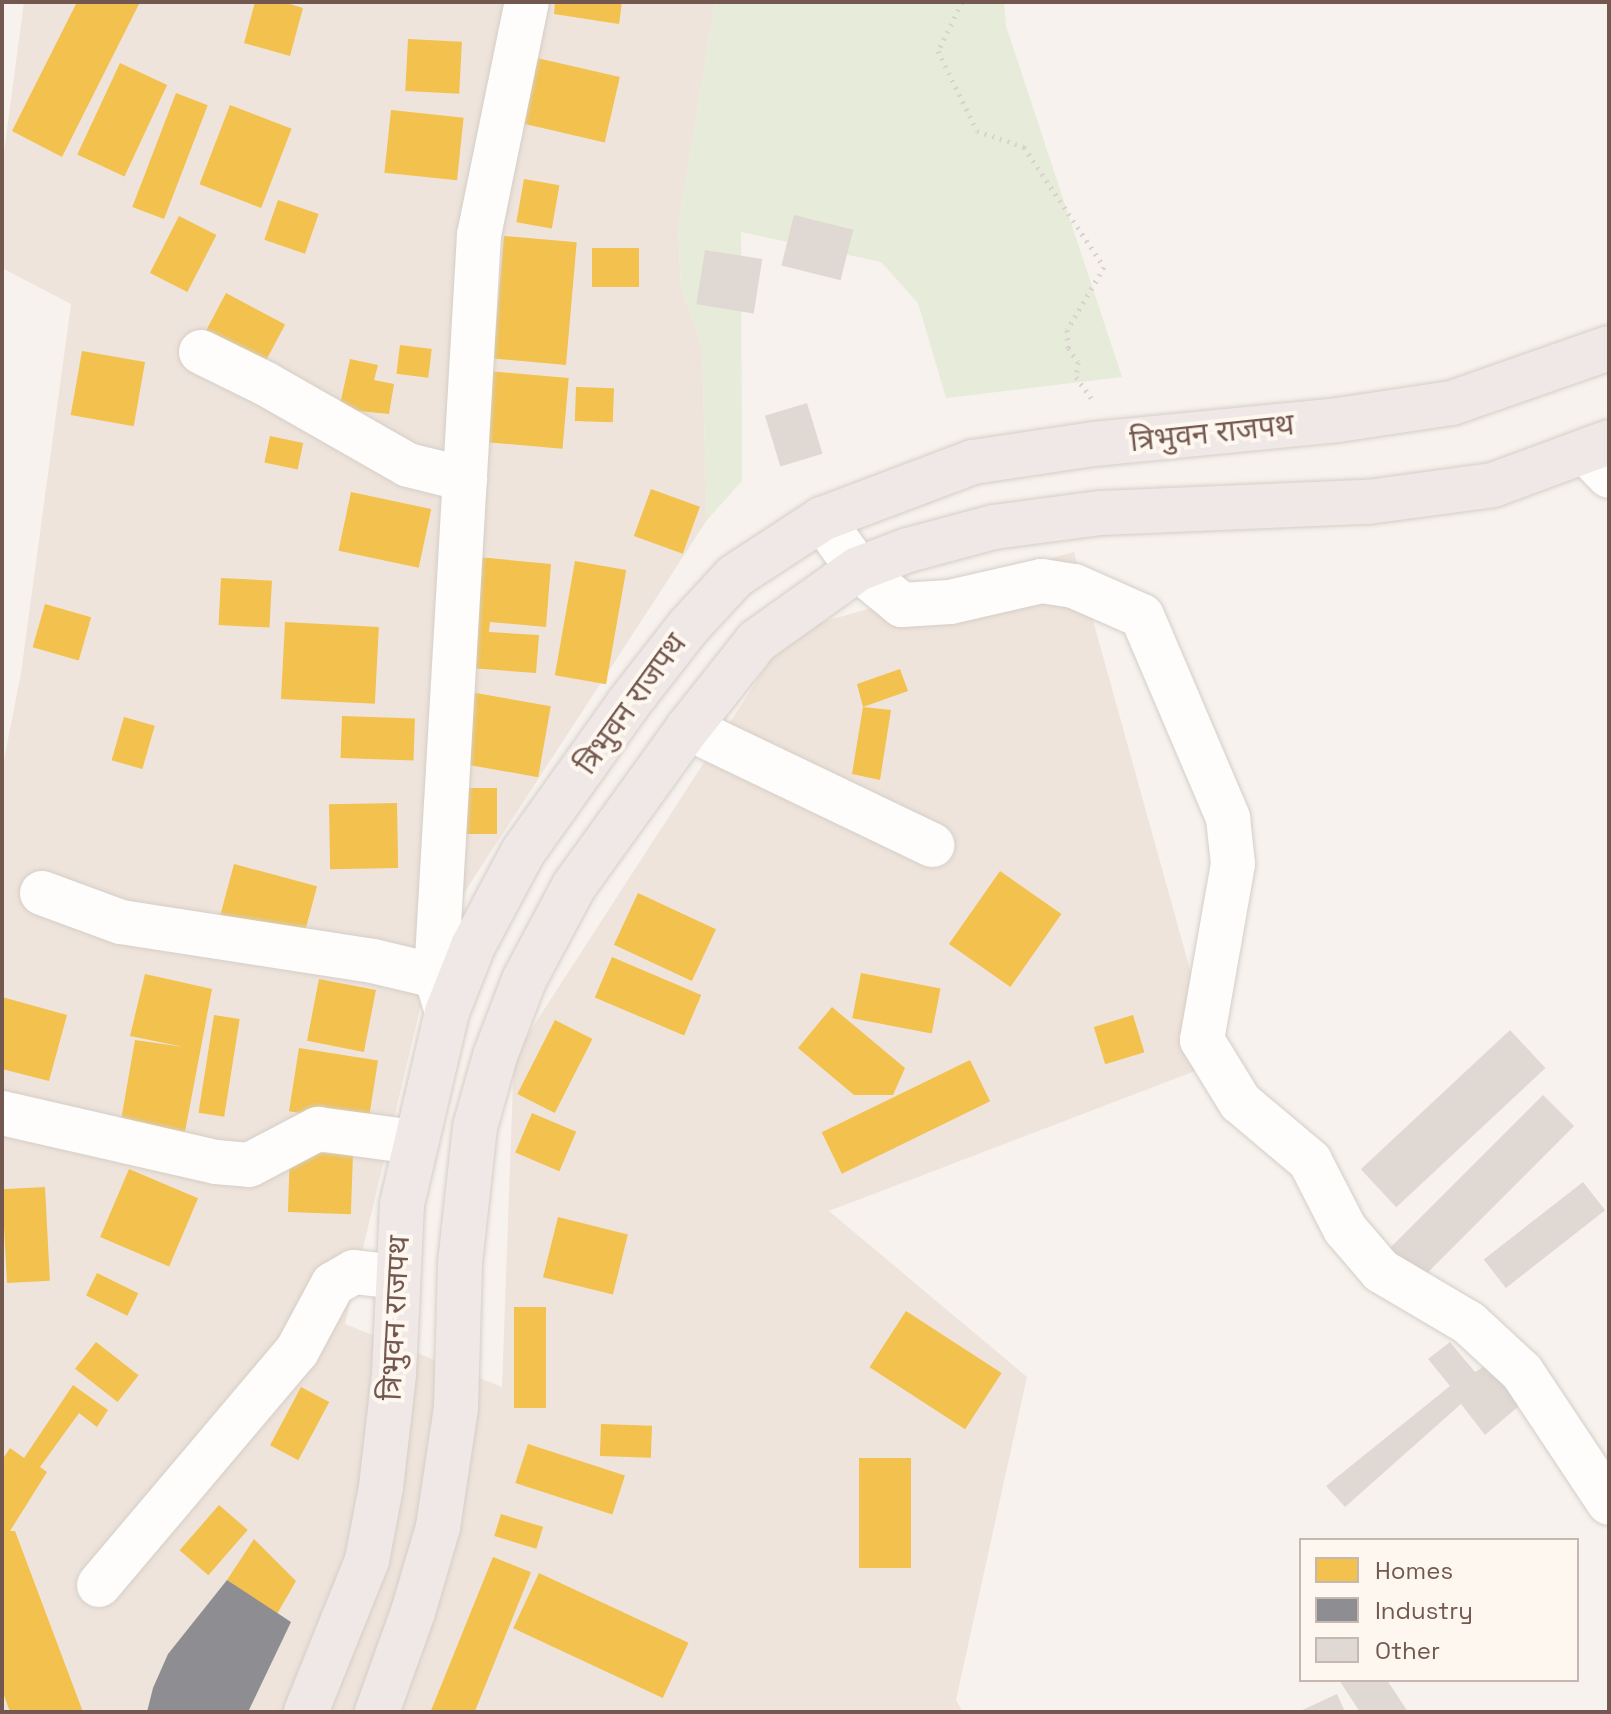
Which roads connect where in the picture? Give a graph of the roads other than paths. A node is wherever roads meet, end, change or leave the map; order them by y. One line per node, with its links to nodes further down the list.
1 (527, 2): 5 (street)
2 (1609, 348): 6 (highway, त्रिभुवन राजपथ)
3 (201, 352): 5 (street)
4 (1602, 457): 7 (highway, त्रिभुवन राजपथ)
5 (465, 479): 11 (street)
6 (822, 519): 7 (street); 11 (highway, त्रिभुवन राजपथ)
7 (858, 569): 8 (highway, त्रिभुवन राजपथ); 16 (street)
8 (688, 728): 9 (street); 12 (highway, त्रिभुवन राजपथ)
9 (932, 845)
10 (42, 893): 11 (street)
11 (441, 994): 12 (highway); 14 (highway, त्रिभुवन राजपथ)
12 (503, 1035): 19 (highway, त्रिभुवन राजपथ)
13 (2, 1113): 14 (street)
14 (414, 1142): 15 (highway, त्रिभुवन राजपथ)
15 (397, 1277): 17 (street); 18 (highway, त्रिभुवन राजपथ)
16 (1609, 1503)
17 (99, 1585)
18 (328, 1663): 19 (highway); 20 (highway, त्रिभुवन राजपथ)
19 (382, 1700)
20 (306, 1712)

